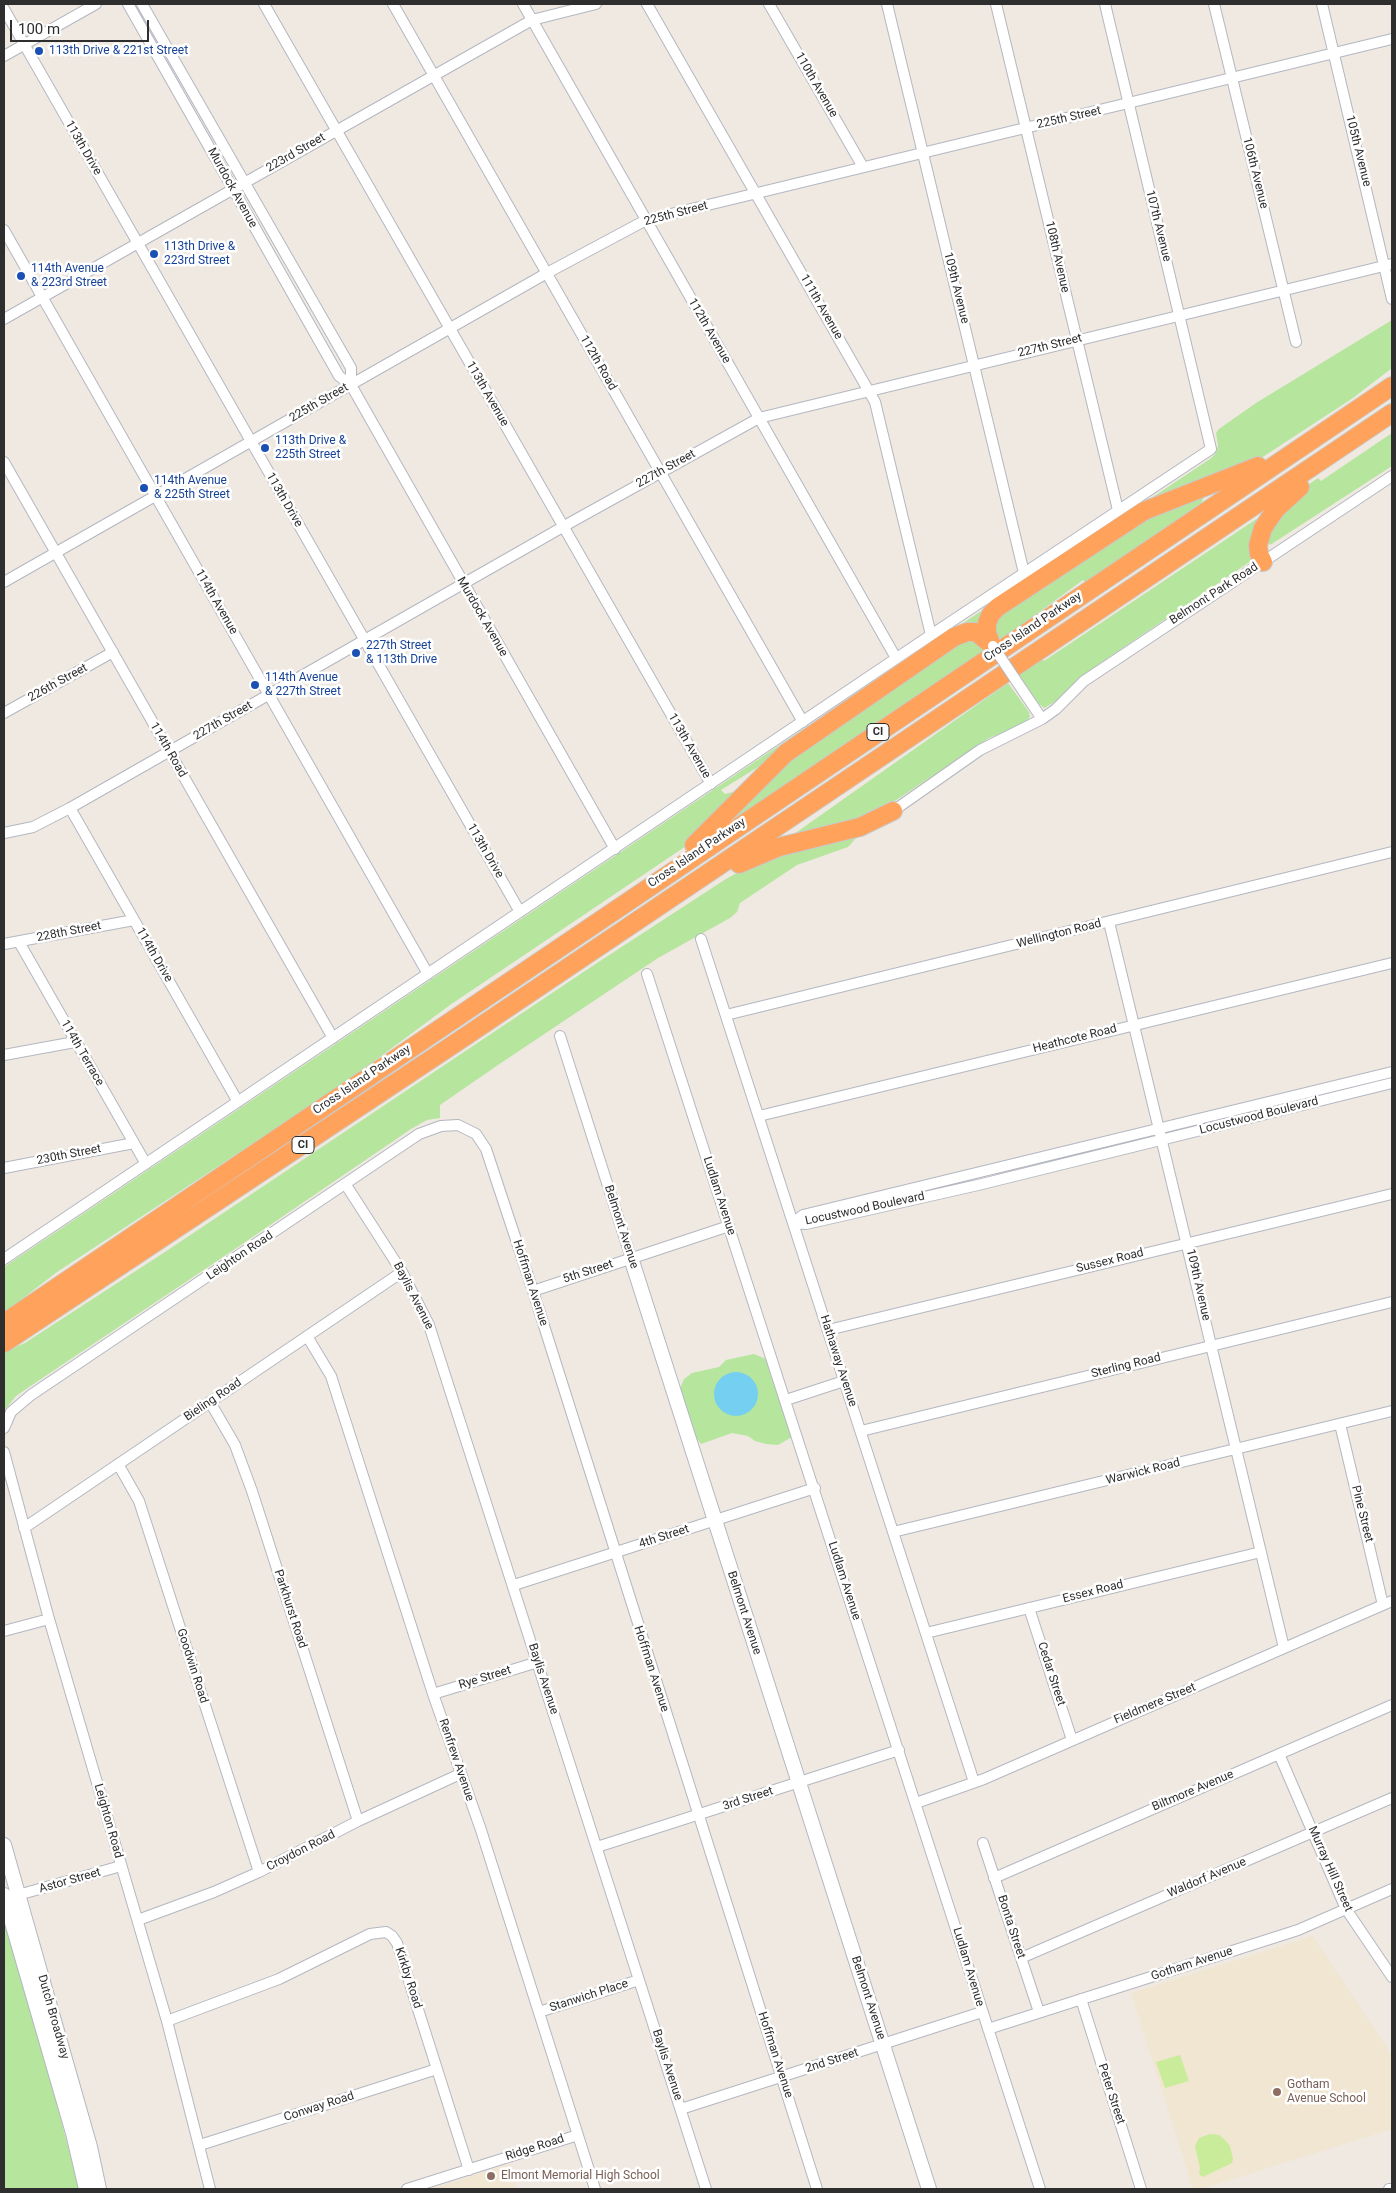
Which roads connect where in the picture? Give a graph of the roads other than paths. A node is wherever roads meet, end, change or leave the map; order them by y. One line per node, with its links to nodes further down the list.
1 (96, 4): 18 (street)
2 (128, 4): 24 (street, Murdock Avenue)
3 (142, 4): 23 (street, Murdock Avenue)
4 (264, 4): 27 (street, 113th Avenue)
5 (393, 4): 21 (street, 112th Road)
6 (523, 4): 16 (street, 112th Avenue)
7 (596, 4): 16 (street, 223rd Street)
8 (647, 4): 32 (street, 111th Avenue)
9 (769, 4): 29 (street, 110th Avenue)
10 (887, 4): 28 (street, 109th Avenue)
11 (996, 4): 26 (street, 108th Avenue)
12 (1105, 4): 25 (street, 107th Avenue)
13 (1214, 4): 22 (street, 106th Avenue)
14 (1322, 4): 19 (street, 105th Avenue)
15 (4, 9): 18 (street, 113th Drive)
16 (532, 20): 21 (street, 223rd Street); 33 (street, 112th Avenue)
17 (1392, 39): 19 (street, 225th Street)
18 (24, 44): 20 (street); 35 (street, 113th Drive)
19 (1334, 53): 22 (street, 225th Street); 36 (street, 105th Avenue)
20 (4, 56)
21 (434, 74): 27 (street, 223rd Street); 37 (street, 112th Road)
22 (1232, 78): 25 (street, 225th Street); 40 (street, 106th Avenue)
23 (187, 81): 24 (street); 30 (street, Murdock Avenue)
24 (176, 87): 31 (street, Murdock Avenue)
25 (1129, 104): 26 (street, 225th Street); 43 (street, 107th Avenue)
26 (1026, 128): 28 (street, 225th Street); 46 (street, 108th Avenue)
27 (336, 130): 30 (street, 223rd Street); 45 (street, 113th Avenue)
28 (923, 152): 29 (street, 225th Street); 48 (street, 109th Avenue)
29 (863, 167): 32 (street, 225th Street)
30 (244, 182): 31 (street, 223rd Street); 38 (street, Murdock Avenue)
31 (232, 189): 35 (street, 223rd Street); 39 (street, Murdock Avenue)
32 (755, 193): 33 (street, 225th Street); 52 (street, 111th Avenue)
33 (646, 220): 37 (street, 225th Street); 55 (street, 112th Avenue)
34 (4, 230): 41 (street, 114th Avenue)
35 (137, 243): 41 (street, 223rd Street); 57 (street, 113th Drive)
36 (1389, 264): 40 (street, 227th Street); 42 (street, 105th Avenue)
37 (547, 273): 45 (street, 225th Street); 61 (street, 112th Road)
38 (302, 280): 39 (street); 50 (street, Murdock Avenue)
39 (289, 288): 50 (street, Murdock Avenue)
40 (1283, 290): 43 (street, 227th Street); 47 (street, 106th Avenue)
41 (42, 298): 44 (street, 223rd Street); 63 (street, 114th Avenue)
42 (1392, 299)
43 (1180, 315): 46 (street, 227th Street); 64 (street, 107th Avenue)
44 (4, 319)
45 (449, 329): 50 (street, 225th Street); 65 (street, 113th Avenue)
46 (1077, 340): 48 (street, 227th Street); 64 (street, 108th Avenue)
47 (1296, 342)
48 (974, 364): 52 (street, 227th Street); 68 (street, 109th Avenue)
49 (1392, 374): 54 (highway)
50 (351, 385): 57 (street, 225th Street); 70 (street, Murdock Avenue)
51 (1392, 386): 54 (highway, Cross Island Parkway / CI)
52 (868, 390): 55 (street, 227th Street); 71 (street, 111th Avenue)
53 (1392, 413): 58 (highway, Cross Island Parkway / CI)
54 (1349, 414): 59 (highway, Cross Island Parkway / CI)
55 (759, 418): 61 (street, 227th Street); 75 (street, 112th Avenue)
56 (1392, 421): 58 (highway)
57 (251, 442): 63 (street, 225th Street); 72 (street, 113th Drive)
58 (1345, 445): 67 (highway); 88 (highway, Cross Island Parkway / CI)
59 (1301, 448): 73 (highway); 87 (highway, Cross Island Parkway / CI)
60 (4, 462): 66 (street, 114th Road)
61 (660, 472): 65 (street, 227th Street); 79 (street, 112th Road)
62 (1392, 476): 67 (street, Belmont Park Road)
63 (155, 496): 66 (street, 225th Street); 76 (street, 114th Avenue)
64 (1118, 510): 68 (street)
65 (563, 527): 70 (street, 227th Street); 81 (street, 113th Avenue)
66 (56, 553): 69 (street, 225th Street); 74 (street, 114th Road)
67 (1263, 562): 78 (street, Belmont Park Road)
68 (1024, 573): 71 (street)
69 (4, 582)
70 (463, 584): 72 (street, 227th Street); 85 (street, Murdock Avenue)
71 (931, 635): 75 (street)
72 (364, 640): 76 (street, 227th Street); 89 (street, 113th Drive)
73 (993, 646): 78 (street, bridge); 87 (highway)
74 (113, 652): 77 (street, 226th Street); 80 (street, 114th Road)
75 (896, 658): 79 (street)
76 (268, 694): 80 (street, 227th Street); 96 (street, 114th Avenue)
77 (4, 714)
78 (1042, 719): 83 (street, Belmont Park Road)
79 (803, 722): 81 (street)
80 (169, 752): 82 (street, 227th Street); 101 (street, 114th Road)
81 (711, 784): 85 (street)
82 (70, 808): 84 (street, 227th Street); 90 (street, 114th Drive)
83 (893, 811): 88 (highway)
84 (4, 833)
85 (615, 849): 89 (street)
86 (1392, 852): 91 (street, Wellington Road)
87 (652, 884): 127 (highway, Cross Island Parkway / CI)
88 (659, 907): 130 (highway, Cross Island Parkway / CI)
89 (520, 912): 96 (street)
90 (134, 920): 93 (street, 228th Street); 107 (street, 114th Drive)
91 (1109, 922): 98 (street, Wellington Road); 99 (street, 109th Avenue)
92 (701, 939): 98 (street, Hathaway Avenue)
93 (19, 942): 94 (street, 228th Street); 102 (street, 114th Terrace)
94 (4, 944)
95 (1392, 963): 99 (street, Heathcote Road)
96 (428, 974): 101 (street)
97 (647, 974): 120 (street, Ludlam Avenue)
98 (726, 1015): 108 (street, Hathaway Avenue)
99 (1135, 1024): 108 (street, Heathcote Road); 109 (street, 109th Avenue)
100 (560, 1036): 122 (street, Belmont Avenue)
101 (333, 1038): 107 (street)
102 (75, 1042): 103 (street); 111 (street, 114th Terrace)
103 (4, 1055)
104 (1392, 1072): 106 (street, Locustwood Boulevard)
105 (1392, 1083): 106 (street, Locustwood Boulevard)
106 (1315, 1096): 109 (street, Locustwood Boulevard); 110 (street, Locustwood Boulevard)
107 (238, 1102): 113 (street)
108 (758, 1116): 119 (street, Hathaway Avenue)
109 (1159, 1128): 110 (street, 109th Avenue); 115 (street, Locustwood Boulevard)
110 (1161, 1139): 117 (street, Locustwood Boulevard); 121 (street, 109th Avenue)
111 (134, 1143): 113 (street, 114th Terrace); 114 (street, 230th Street)
112 (486, 1149): 116 (street, Leighton Road); 125 (street, Hoffman Avenue)
113 (146, 1164): 123 (street)
114 (4, 1168)
115 (974, 1173): 117 (street); 119 (street, Locustwood Boulevard)
116 (346, 1184): 124 (street, Baylis Avenue); 137 (street, Leighton Road)
117 (978, 1185): 119 (street, Locustwood Boulevard)
118 (1392, 1194): 121 (street, Sussex Road)
119 (793, 1223): 128 (street, Hathaway Avenue)
120 (729, 1226): 122 (street, 5th Street); 133 (street, Ludlam Avenue)
121 (1188, 1242): 128 (street, Sussex Road); 131 (street, 109th Avenue)
122 (631, 1258): 125 (street, 5th Street); 143 (street, Belmont Avenue)
123 (4, 1259)
124 (402, 1272): 129 (street, Bieling Road); 148 (street, Baylis Avenue)
125 (533, 1291): 147 (street, Hoffman Avenue)
126 (1392, 1302): 131 (street, Sterling Road)
127 (4, 1323)
128 (828, 1330): 132 (street, Hathaway Avenue)
129 (307, 1336): 134 (street, Bieling Road); 156 (street, Renfrew Avenue)
130 (4, 1343)
131 (1212, 1345): 138 (street, Sterling Road); 139 (street, 109th Avenue)
132 (844, 1381): 133 (street); 138 (street, Hathaway Avenue)
133 (786, 1400): 142 (street, Ludlam Avenue)
134 (210, 1402): 141 (street, Bieling Road); 167 (street, Parkhurst Road)
135 (1392, 1411): 136 (street, Warwick Road)
136 (1340, 1424): 139 (street, Warwick Road); 149 (street, Pine Street)
137 (4, 1428)
138 (860, 1431): 145 (street, Hathaway Avenue)
139 (1236, 1449): 145 (street, Warwick Road); 146 (street, 109th Avenue)
140 (4, 1452): 144 (street, Leighton Road)
141 (118, 1464): 144 (street, Bieling Road); 173 (street, Goodwin Road)
142 (815, 1488): 143 (street, 4th Street); 159 (street, Ludlam Avenue)
143 (715, 1520): 147 (street, 4th Street); 162 (street, Belmont Avenue)
144 (24, 1528): 151 (street, Leighton Road)
145 (893, 1532): 153 (street, Hathaway Avenue)
146 (1261, 1552): 150 (street, Essex Road); 154 (street, 109th Avenue)
147 (614, 1553): 148 (street, 4th Street); 166 (street, Hoffman Avenue)
148 (514, 1584): 155 (street, Baylis Avenue)
149 (1388, 1603): 154 (street, Fieldmere Street)
150 (1029, 1608): 153 (street, Essex Road); 158 (street, Cedar Street)
151 (49, 1618): 152 (street); 172 (street, Leighton Road)
152 (4, 1631)
153 (926, 1633): 163 (street, Hathaway Avenue)
154 (1284, 1648): 158 (street, Fieldmere Street)
155 (538, 1662): 156 (street, Rye Street); 171 (street, Baylis Avenue)
156 (434, 1694): 161 (street, Renfrew Avenue)
157 (1392, 1705): 160 (street, Biltmore Avenue)
158 (1072, 1740): 163 (street, Fieldmere Street)
159 (898, 1750): 162 (street, 3rd Street); 165 (street, Ludlam Avenue)
160 (1279, 1754): 168 (street, Murray Hill Street); 174 (street, Biltmore Avenue)
161 (460, 1774): 167 (street, Croydon Road); 183 (street, Renfrew Avenue)
162 (798, 1782): 166 (street, 3rd Street); 188 (street, Belmont Avenue)
163 (974, 1782): 165 (street, Fieldmere Street)
164 (1392, 1798): 168 (street, Waldorf Avenue)
165 (916, 1803): 184 (street, Ludlam Avenue)
166 (698, 1814): 171 (street, 3rd Street); 191 (street, Hoffman Avenue)
167 (358, 1821): 173 (street, Croydon Road)
168 (1313, 1832): 177 (street, Murray Hill Street); 179 (street, Waldorf Avenue)
169 (983, 1842): 174 (street, Bonta Street)
170 (4, 1845): 176 (street, Dutch Broadway)
171 (597, 1847): 181 (street, Baylis Avenue)
172 (121, 1866): 176 (street, Astor Street); 178 (street, Leighton Road)
173 (259, 1872): 178 (street, Croydon Road)
174 (994, 1878): 179 (street, Bonta Street)
175 (1392, 1889): 177 (street, Gotham Avenue)
176 (9, 1896): 189 (street, Dutch Broadway)
177 (1346, 1909): 180 (street, Murray Hill Street); 182 (street, Gotham Avenue)
178 (138, 1920): 186 (street, Leighton Road)
179 (1021, 1958): 185 (street, Bonta Street)
180 (1392, 1977)
181 (640, 1980): 183 (street, Stanwich Place); 192 (street, Baylis Avenue)
182 (1081, 1999): 185 (street, Gotham Avenue); 205 (street, Peter Street)
183 (539, 2012): 193 (street, Renfrew Avenue)
184 (982, 2012): 187 (street, Ludlam Avenue); 188 (street, 2nd Street)
185 (1040, 2012): 187 (street, Gotham Avenue)
186 (167, 2021): 190 (street, Kirkby Road); 194 (street, Leighton Road)
187 (988, 2029): 204 (street, Ludlam Avenue)
188 (883, 2044): 191 (street, 2nd Street); 203 (street, Belmont Avenue)
189 (55, 2047): 196 (street, Dutch Broadway); 197 (street, Dutch Broadway)
190 (437, 2070): 194 (street, Conway Road); 195 (street, Kirkby Road)
191 (782, 2077): 192 (street, 2nd Street); 202 (street, Hoffman Avenue)
192 (681, 2109): 201 (street, Baylis Avenue)
193 (578, 2135): 195 (street, Ridge Road); 200 (street, Renfrew Avenue)
194 (200, 2145): 198 (street, Leighton Road)
195 (469, 2170): 199 (street, Ridge Road)
196 (86, 2189)
197 (99, 2189)
198 (210, 2189)
199 (407, 2189)
200 (595, 2189)
201 (706, 2189)
202 (817, 2189)
203 (929, 2189)
204 (1040, 2189)
205 (1141, 2189)

